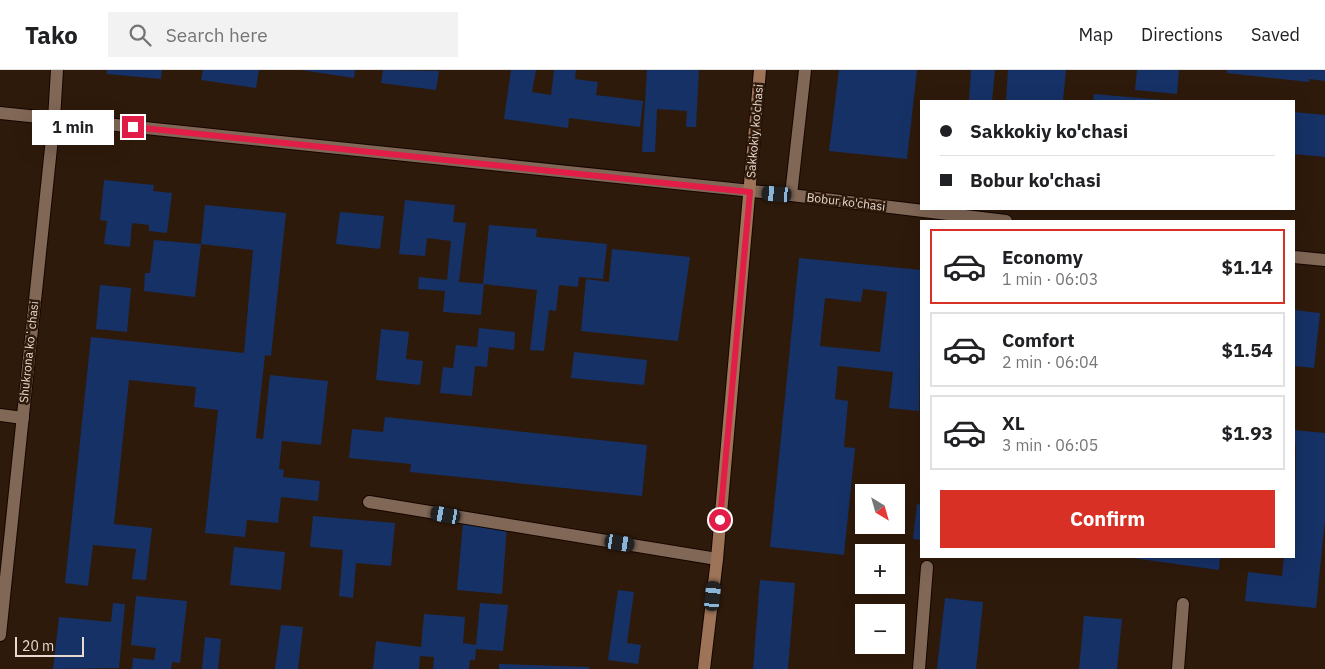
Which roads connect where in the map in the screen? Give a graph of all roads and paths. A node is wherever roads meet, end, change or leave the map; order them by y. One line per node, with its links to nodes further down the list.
1 (57, 70): 5 (street, Shukrona koʻchasi)
2 (760, 70): 6 (street, Sakkokiy ko'chasi)
3 (805, 70): 7 (street)
4 (0, 113): 5 (street, Bobur ko'chasi)
5 (54, 119): 6 (street, Bobur ko'chasi); 12 (street, Shukrona koʻchasi)
6 (750, 192): 7 (street, Bobur ko'chasi); 14 (street, Sakkokiy ko'chasi)
7 (791, 195): 8 (street, Bobur ko'chasi)
8 (998, 220)
9 (1295, 256): 10 (street)
10 (1325, 260)
11 (0, 415): 12 (street)
12 (22, 418): 17 (street, Shukrona koʻchasi)
13 (369, 502): 14 (street)
14 (717, 559): 18 (street, Sakkokiy ko'chasi)
15 (927, 567): 19 (street)
16 (1183, 604): 20 (street)
17 (0, 634)
18 (704, 669)
19 (919, 669)
20 (1178, 669)

